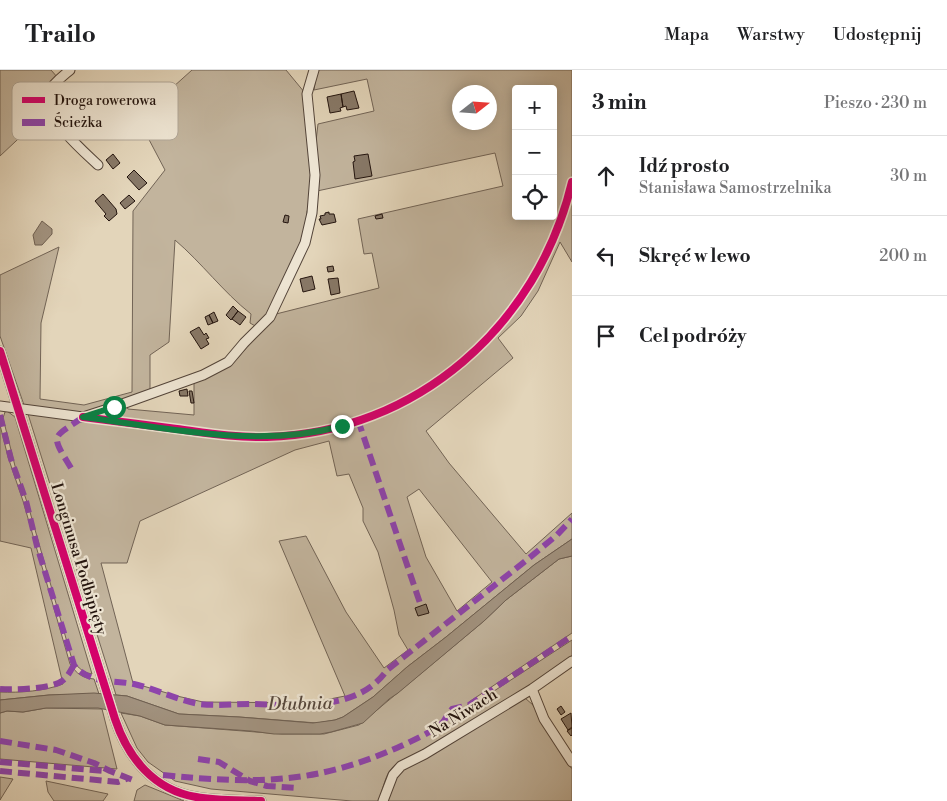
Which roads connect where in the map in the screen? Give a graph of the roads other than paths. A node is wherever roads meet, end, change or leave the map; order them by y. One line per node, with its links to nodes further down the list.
1 (70, 70): 3 (street)
2 (314, 70): 8 (street)
3 (57, 82)
4 (75, 140): 5 (street)
5 (98, 164)
6 (0, 351): 8 (street, Longinusa Podbipięty)
7 (0, 406): 8 (street)
8 (18, 408): 12 (street, Longinusa Podbipięty)
9 (572, 661): 10 (street, Na Niwach)
10 (532, 689): 11 (street); 13 (street, Na Niwach)
11 (572, 762)
12 (261, 801)
13 (383, 801)

